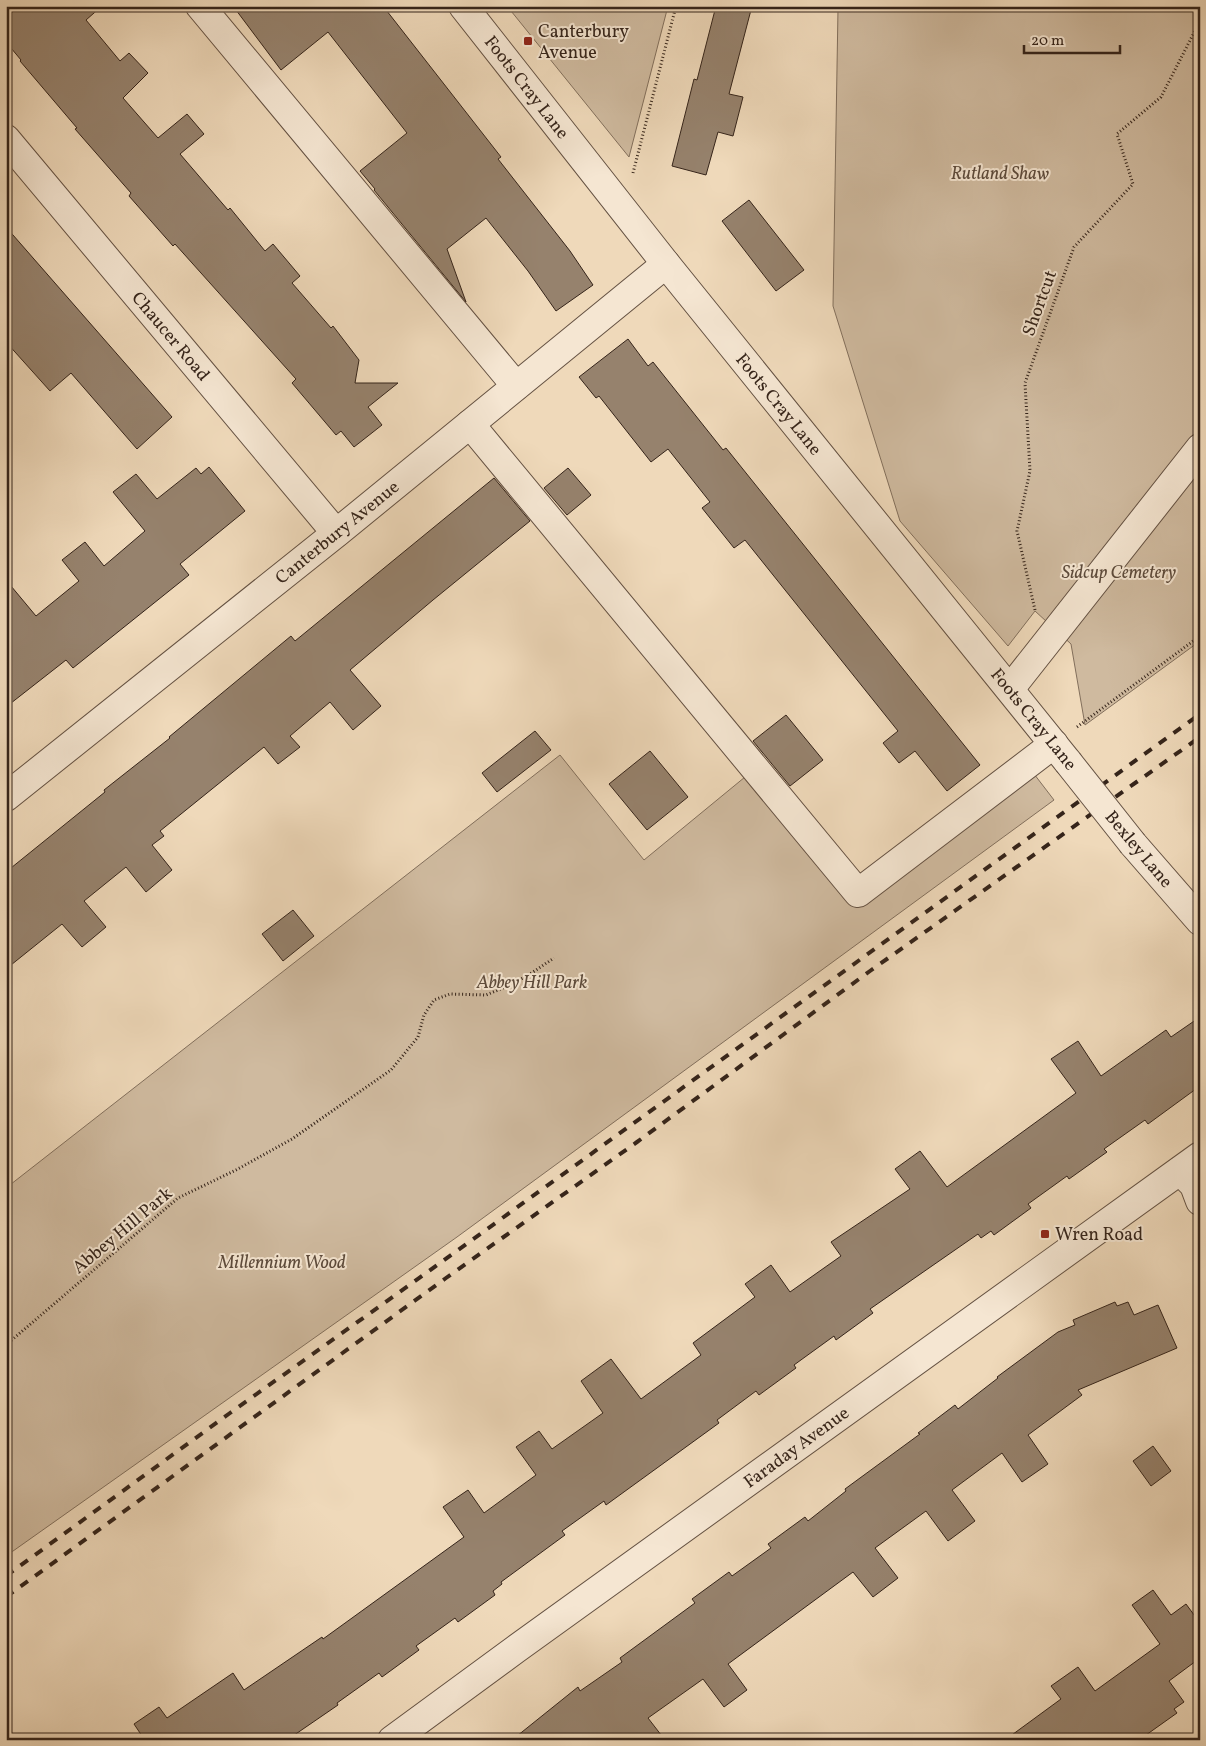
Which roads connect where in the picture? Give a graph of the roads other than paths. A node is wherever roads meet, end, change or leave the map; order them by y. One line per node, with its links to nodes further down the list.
1 (200, 6): 5 (street)
2 (463, 6): 4 (street, Foots Cray Lane)
3 (6, 139): 8 (street, Chaucer Road)
4 (666, 264): 5 (street, Canterbury Avenue); 9 (street, Foots Cray Lane)
5 (516, 386): 6 (street, Canterbury Avenue)
6 (470, 424): 8 (street, Canterbury Avenue); 10 (street)
7 (1200, 448): 9 (street)
8 (336, 533): 11 (street, Canterbury Avenue)
9 (1010, 689): 10 (street, Foots Cray Lane)
10 (1061, 753): 12 (street, Foots Cray Lane, bridge)
11 (6, 797)
12 (1098, 800): 13 (street, Bexley Lane, bridge)
13 (1200, 921)
14 (1190, 1163): 15 (street); 16 (street, Faraday Avenue)
15 (1200, 1200)
16 (392, 1740)

